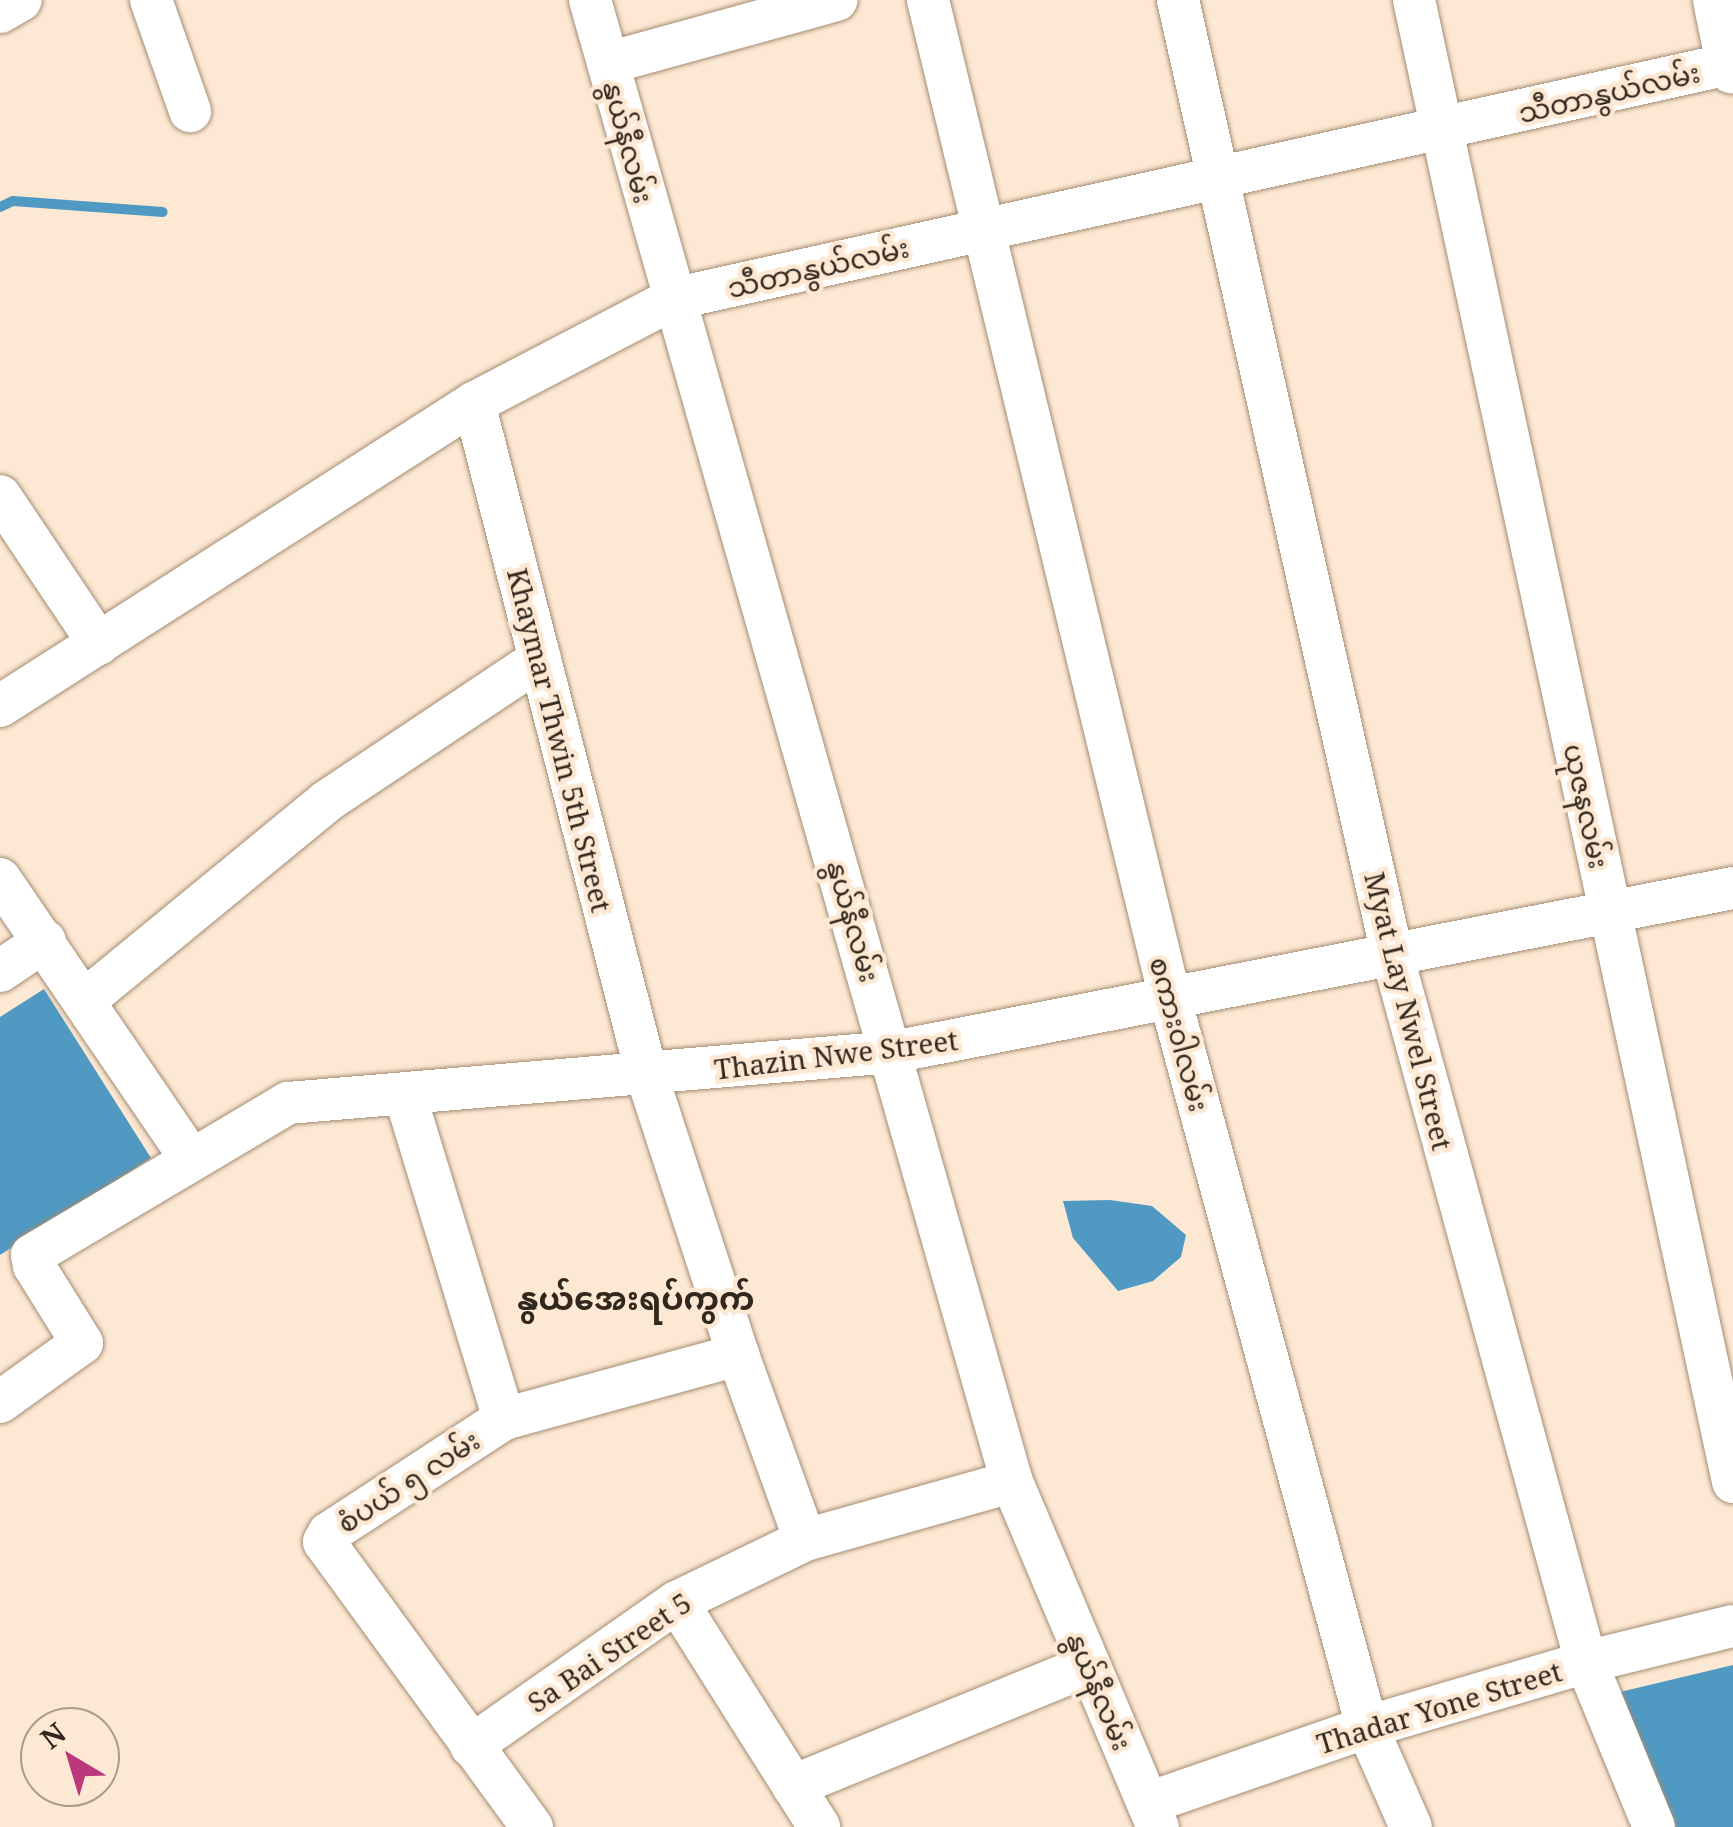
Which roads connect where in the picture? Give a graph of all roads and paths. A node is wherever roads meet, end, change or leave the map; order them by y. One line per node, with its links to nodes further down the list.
1 (21, 0): 9 (street)
2 (151, 0): 12 (street)
3 (590, 0): 10 (street, နွယ်နီလမ်း)
4 (836, 0): 10 (street)
5 (928, 0): 15 (street, စကား၀ါလမ်း)
6 (1178, 0): 14 (street, Myat Lay Nwel Street)
7 (1414, 0): 13 (street, ယုဇနလမ်း)
8 (1719, 0): 11 (main road)
9 (0, 12)
10 (608, 63): 16 (street, နွယ်နီလမ်း)
11 (1733, 65): 13 (street, သီတာနွယ်လမ်း)
12 (190, 111)
13 (1444, 129): 14 (street, သီတာနွယ်လမ်း); 24 (street, ယုဇနလမ်း)
14 (1218, 179): 15 (street, သီတာနွယ်လမ်း); 26 (street, Myat Lay Nwel Street)
15 (986, 230): 16 (street, သီတာနွယ်လမ်း); 28 (street, စကား၀ါလမ်း)
16 (673, 299): 17 (street, သီတာနွယ်လမ်း); 30 (street, နွယ်နီလမ်း)
17 (474, 404): 19 (street, သီတာနွယ်လမ်း); 20 (street, Khaymar Thwin 5th Street)
18 (0, 496): 19 (street)
19 (99, 644): 21 (street, သီတာနွယ်လမ်း)
20 (540, 660): 29 (street); 31 (street, Khaymar Thwin 5th Street)
21 (0, 706)
22 (0, 878): 25 (street)
23 (1733, 888): 24 (street, Thazin Nwe Street)
24 (1610, 913): 26 (street, Thazin Nwe Street); 38 (street, ယုဇနလမ်း)
25 (45, 941): 27 (street); 29 (street)
26 (1392, 954): 28 (street, Thazin Nwe Street); 42 (street, Myat Lay Nwel Street)
27 (0, 971)
28 (1170, 998): 30 (street, Thazin Nwe Street); 44 (street, စကား၀ါလမ်း)
29 (85, 1000): 33 (street)
30 (893, 1052): 31 (street, Thazin Nwe Street); 37 (street, နွယ်နီလမ်း)
31 (647, 1076): 32 (street, Thazin Nwe Street); 34 (street)
32 (405, 1096): 33 (street, Thazin Nwe Street); 36 (street)
33 (192, 1160): 35 (street, Thazin Nwe Street)
34 (738, 1356): 36 (street, စံပယ် ၅ လမ်း); 39 (street)
35 (0, 1402)
36 (504, 1419): 45 (street, စံပယ် ၅ လမ်း)
37 (1012, 1482): 39 (street, Sa Bai Street 5); 43 (street, နွယ်နီလမ်း)
38 (1733, 1482)
39 (805, 1540): 40 (street, Sa Bai Street 5)
40 (677, 1602): 45 (street, Sa Bai Street 5); 46 (street)
41 (1733, 1626): 42 (street, Thadar Yone Street)
42 (1586, 1662): 44 (street, Thadar Yone Street); 51 (street, Myat Lay Nwel Street)
43 (1089, 1665): 46 (street); 47 (street, နွယ်နီလမ်း)
44 (1367, 1727): 47 (street, Thadar Yone Street); 50 (street, စကား၀ါလမ်း)
45 (471, 1746): 48 (street)
46 (793, 1786): 49 (street)
47 (1153, 1815)
48 (532, 1827)
49 (819, 1827)
50 (1411, 1827)
51 (1654, 1827)

